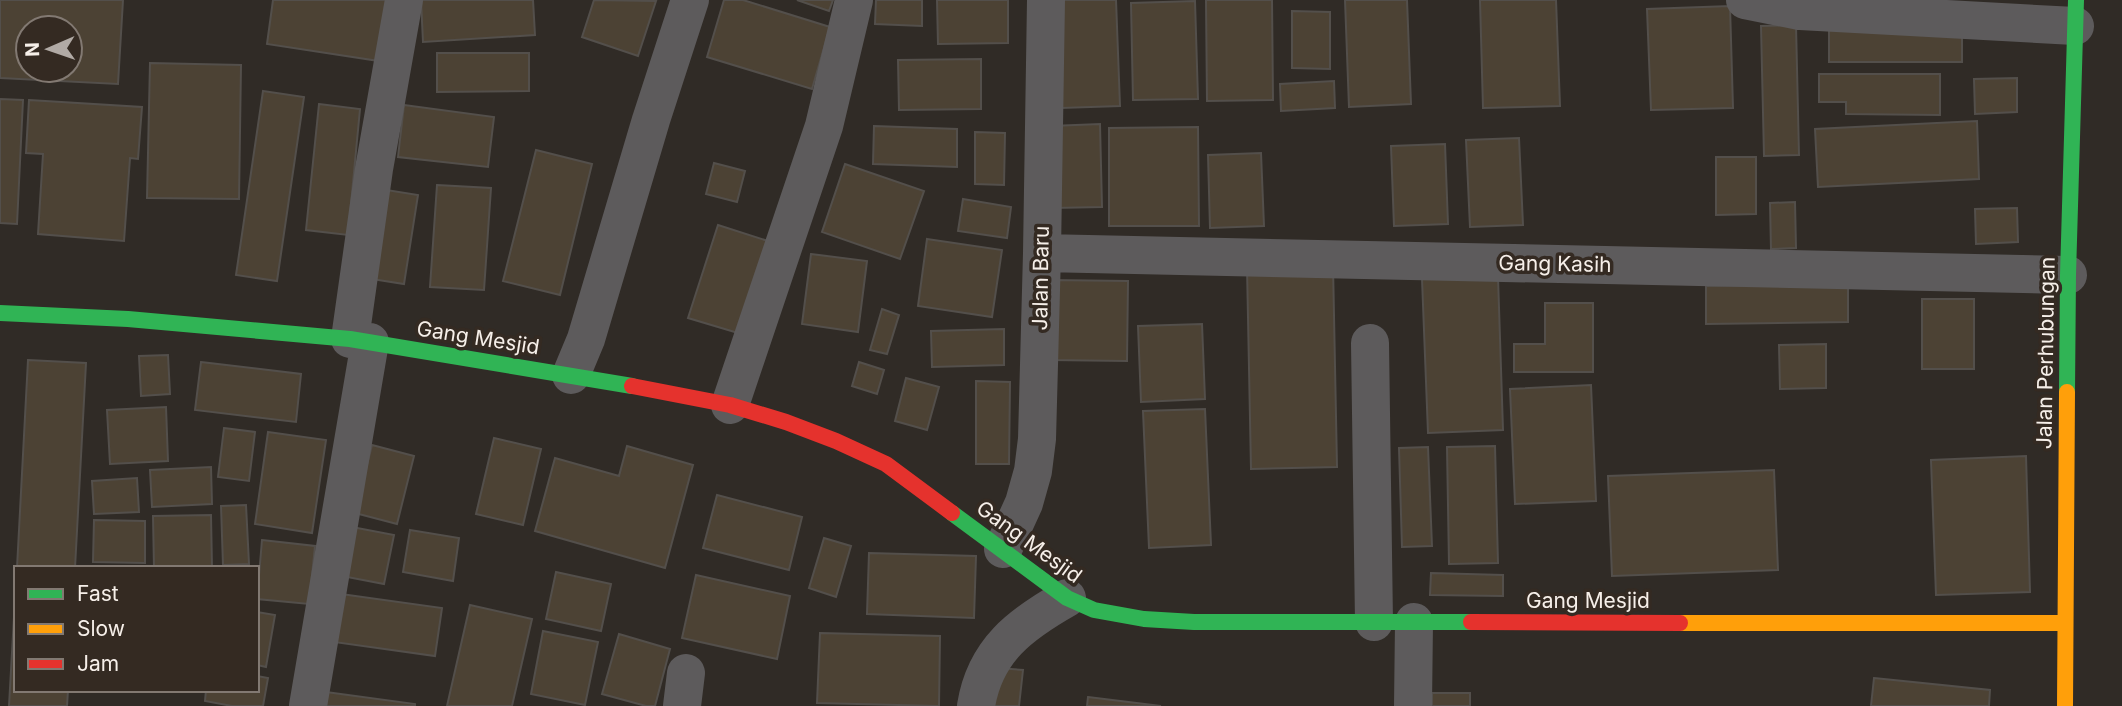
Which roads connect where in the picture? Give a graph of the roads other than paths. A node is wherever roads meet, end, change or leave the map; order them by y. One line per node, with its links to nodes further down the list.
1 (404, 0): 10 (street)
2 (691, 0): 12 (street)
3 (853, 0): 13 (street)
4 (1046, 0): 7 (street, Jalan Baru)
5 (1745, 0): 6 (street)
6 (2075, 13): 8 (street, Jalan Perhubungan)
7 (1042, 253): 8 (street, Gang Kasih); 14 (street, Jalan Baru)
8 (2068, 275): 18 (street, Jalan Perhubungan)
9 (0, 313): 10 (street, Gang Mesjid)
10 (360, 341): 12 (street, Gang Mesjid); 19 (street)
11 (1370, 342): 16 (street)
12 (571, 375): 13 (street, Gang Mesjid)
13 (730, 405): 14 (street, Gang Mesjid)
14 (1003, 549): 15 (street, Gang Mesjid)
15 (1067, 598): 16 (street, Gang Mesjid); 20 (street)
16 (1374, 622): 17 (street, Gang Mesjid)
17 (1413, 622): 18 (street, Gang Mesjid); 21 (street)
18 (2065, 623): 22 (street, Jalan Perhubungan)
19 (308, 706)
20 (976, 706)
21 (1413, 706)
22 (2065, 706)

